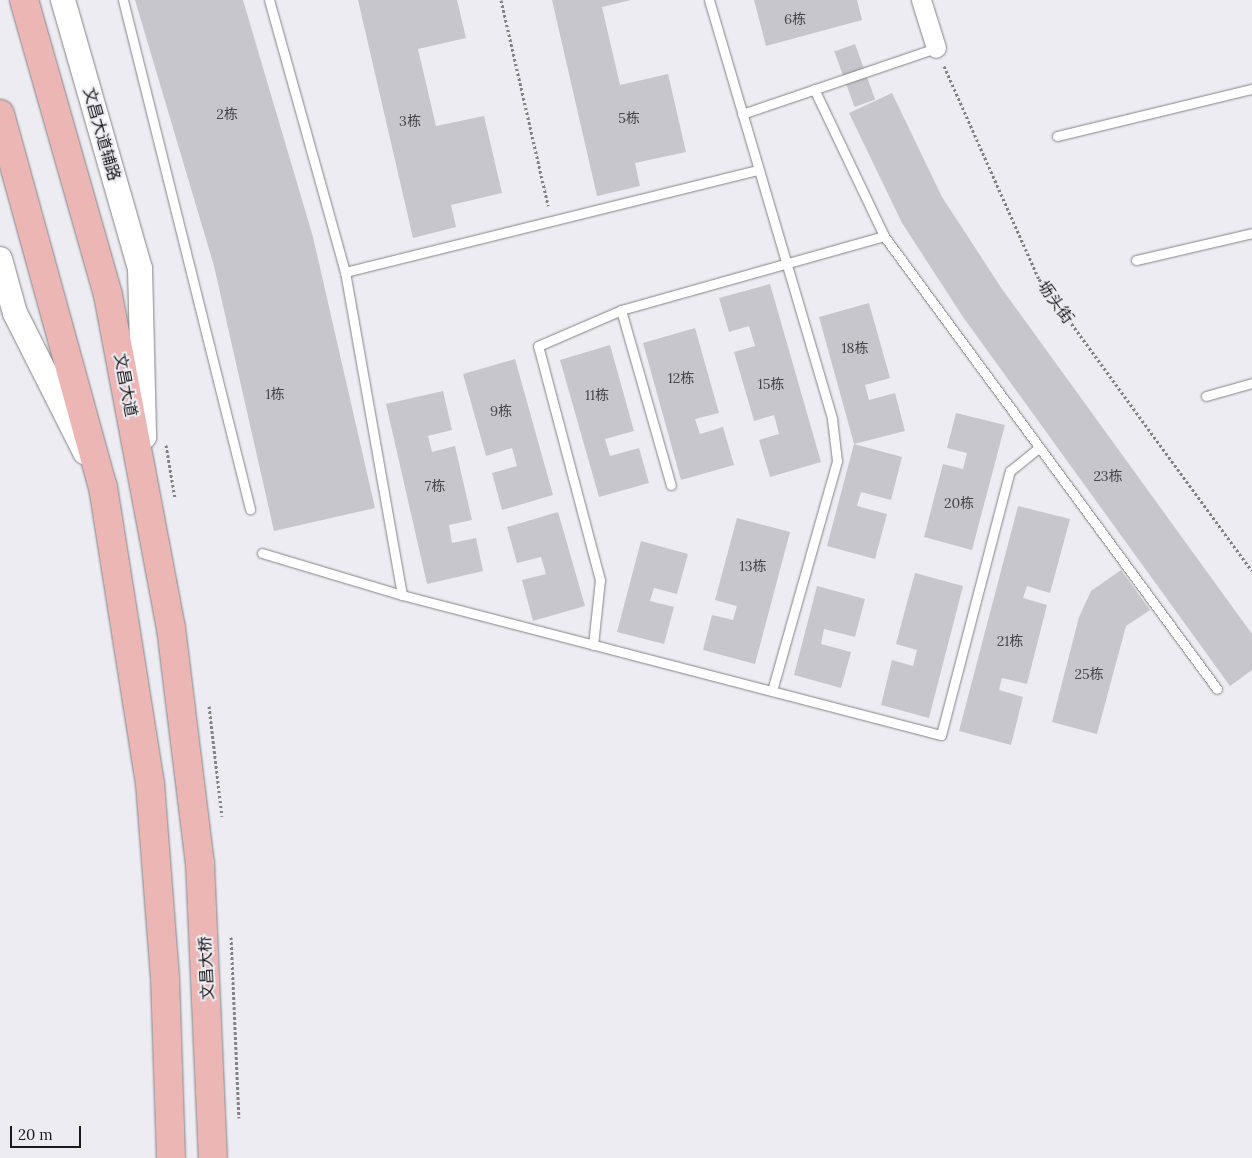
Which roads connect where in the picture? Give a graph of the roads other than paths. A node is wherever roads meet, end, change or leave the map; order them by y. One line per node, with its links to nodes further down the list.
1 (24, 0): 24 (main road, 文昌大道)
2 (64, 0): 24 (street, 文昌大道辅路)
3 (123, 0): 27 (lane)
4 (269, 0): 19 (lane)
5 (709, 0): 11 (lane)
6 (921, 0): 7 (street)
7 (936, 48): 8 (lane)
8 (814, 89): 11 (lane); 15 (lane)
9 (1252, 89): 12 (lane)
10 (0, 114): 26 (main road)
11 (742, 114): 13 (lane)
12 (1056, 136)
13 (757, 170): 18 (lane); 19 (lane)
14 (1252, 233): 17 (lane)
15 (884, 236): 18 (lane); 23 (lane)
16 (0, 259): 26 (street)
17 (1136, 260)
18 (784, 264): 20 (lane); 32 (lane)
19 (345, 272): 29 (lane)
20 (621, 310): 25 (lane); 30 (lane)
21 (1252, 383): 22 (lane)
22 (1206, 396)
23 (1037, 449): 31 (lane); 32 (lane)
24 (145, 479): 33 (main road, 文昌大道)
25 (671, 485)
26 (103, 487): 34 (main road)
27 (250, 509)
28 (262, 553): 29 (lane)
29 (402, 595): 30 (lane)
30 (593, 645): 32 (lane)
31 (1217, 689)
32 (772, 691)
33 (192, 778): 35 (main road, 文昌大桥)
34 (171, 1158)
35 (213, 1158)

